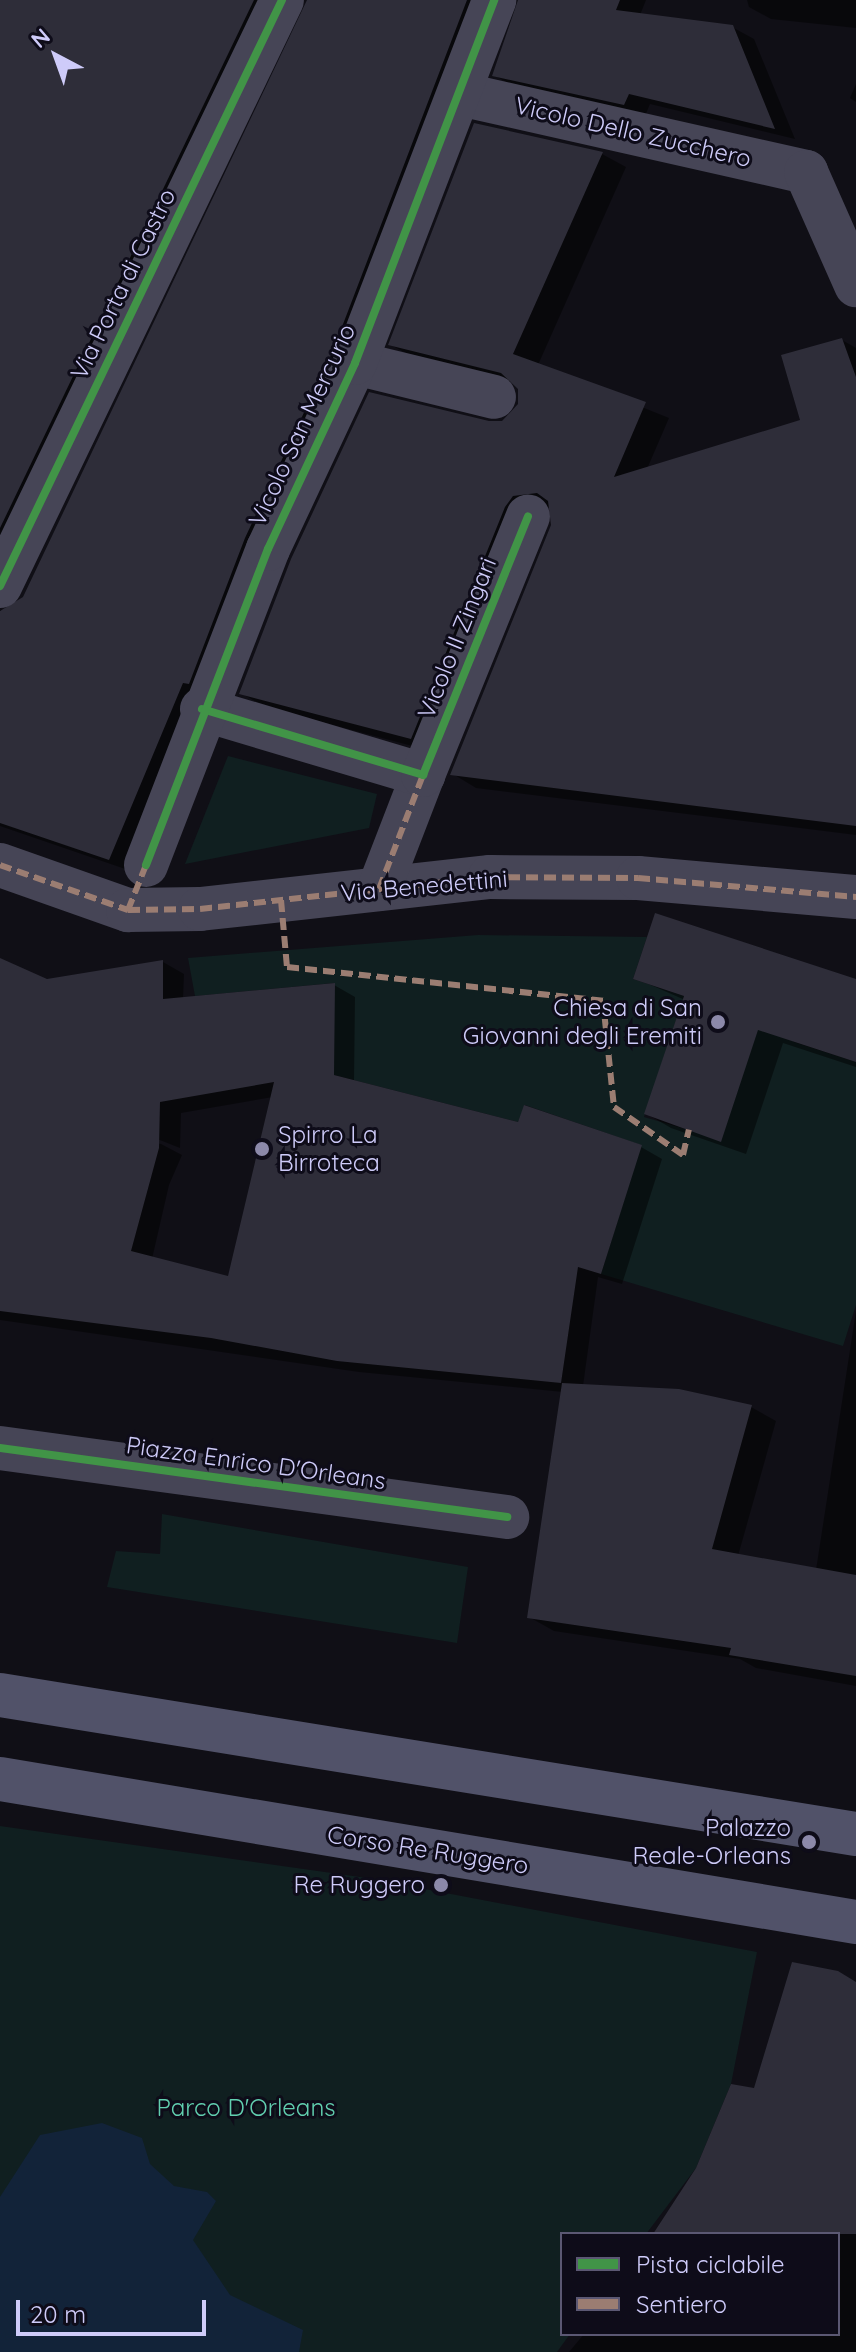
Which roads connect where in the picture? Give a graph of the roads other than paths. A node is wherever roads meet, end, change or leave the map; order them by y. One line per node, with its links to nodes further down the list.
1 (282, 0): 8 (street, Via Porta di Castro)
2 (494, 0): 3 (street, Vicolo San Mercurio)
3 (460, 94): 4 (street, Vicolo Dello Zucchero); 5 (street, Vicolo San Mercurio)
4 (856, 285)
5 (355, 363): 6 (street); 9 (street, Vicolo San Mercurio)
6 (494, 397)
7 (528, 516): 10 (street, Vicolo II Zingari)
8 (0, 586)
9 (202, 709): 10 (street); 14 (street, Vicolo San Mercurio)
10 (423, 775): 12 (street, Vicolo II Zingari)
11 (0, 865): 14 (street, Via Benedettini)
12 (379, 889): 13 (street, Via Benedettini); 14 (street, Via Benedettini)
13 (856, 897)
14 (128, 910)
15 (0, 1448): 16 (street, Piazza Enrico D'Orleans)
16 (507, 1517)
17 (0, 1695): 19 (main road)
18 (0, 1779): 20 (main road, Corso Re Ruggero)
19 (856, 1834)
20 (856, 1922)

